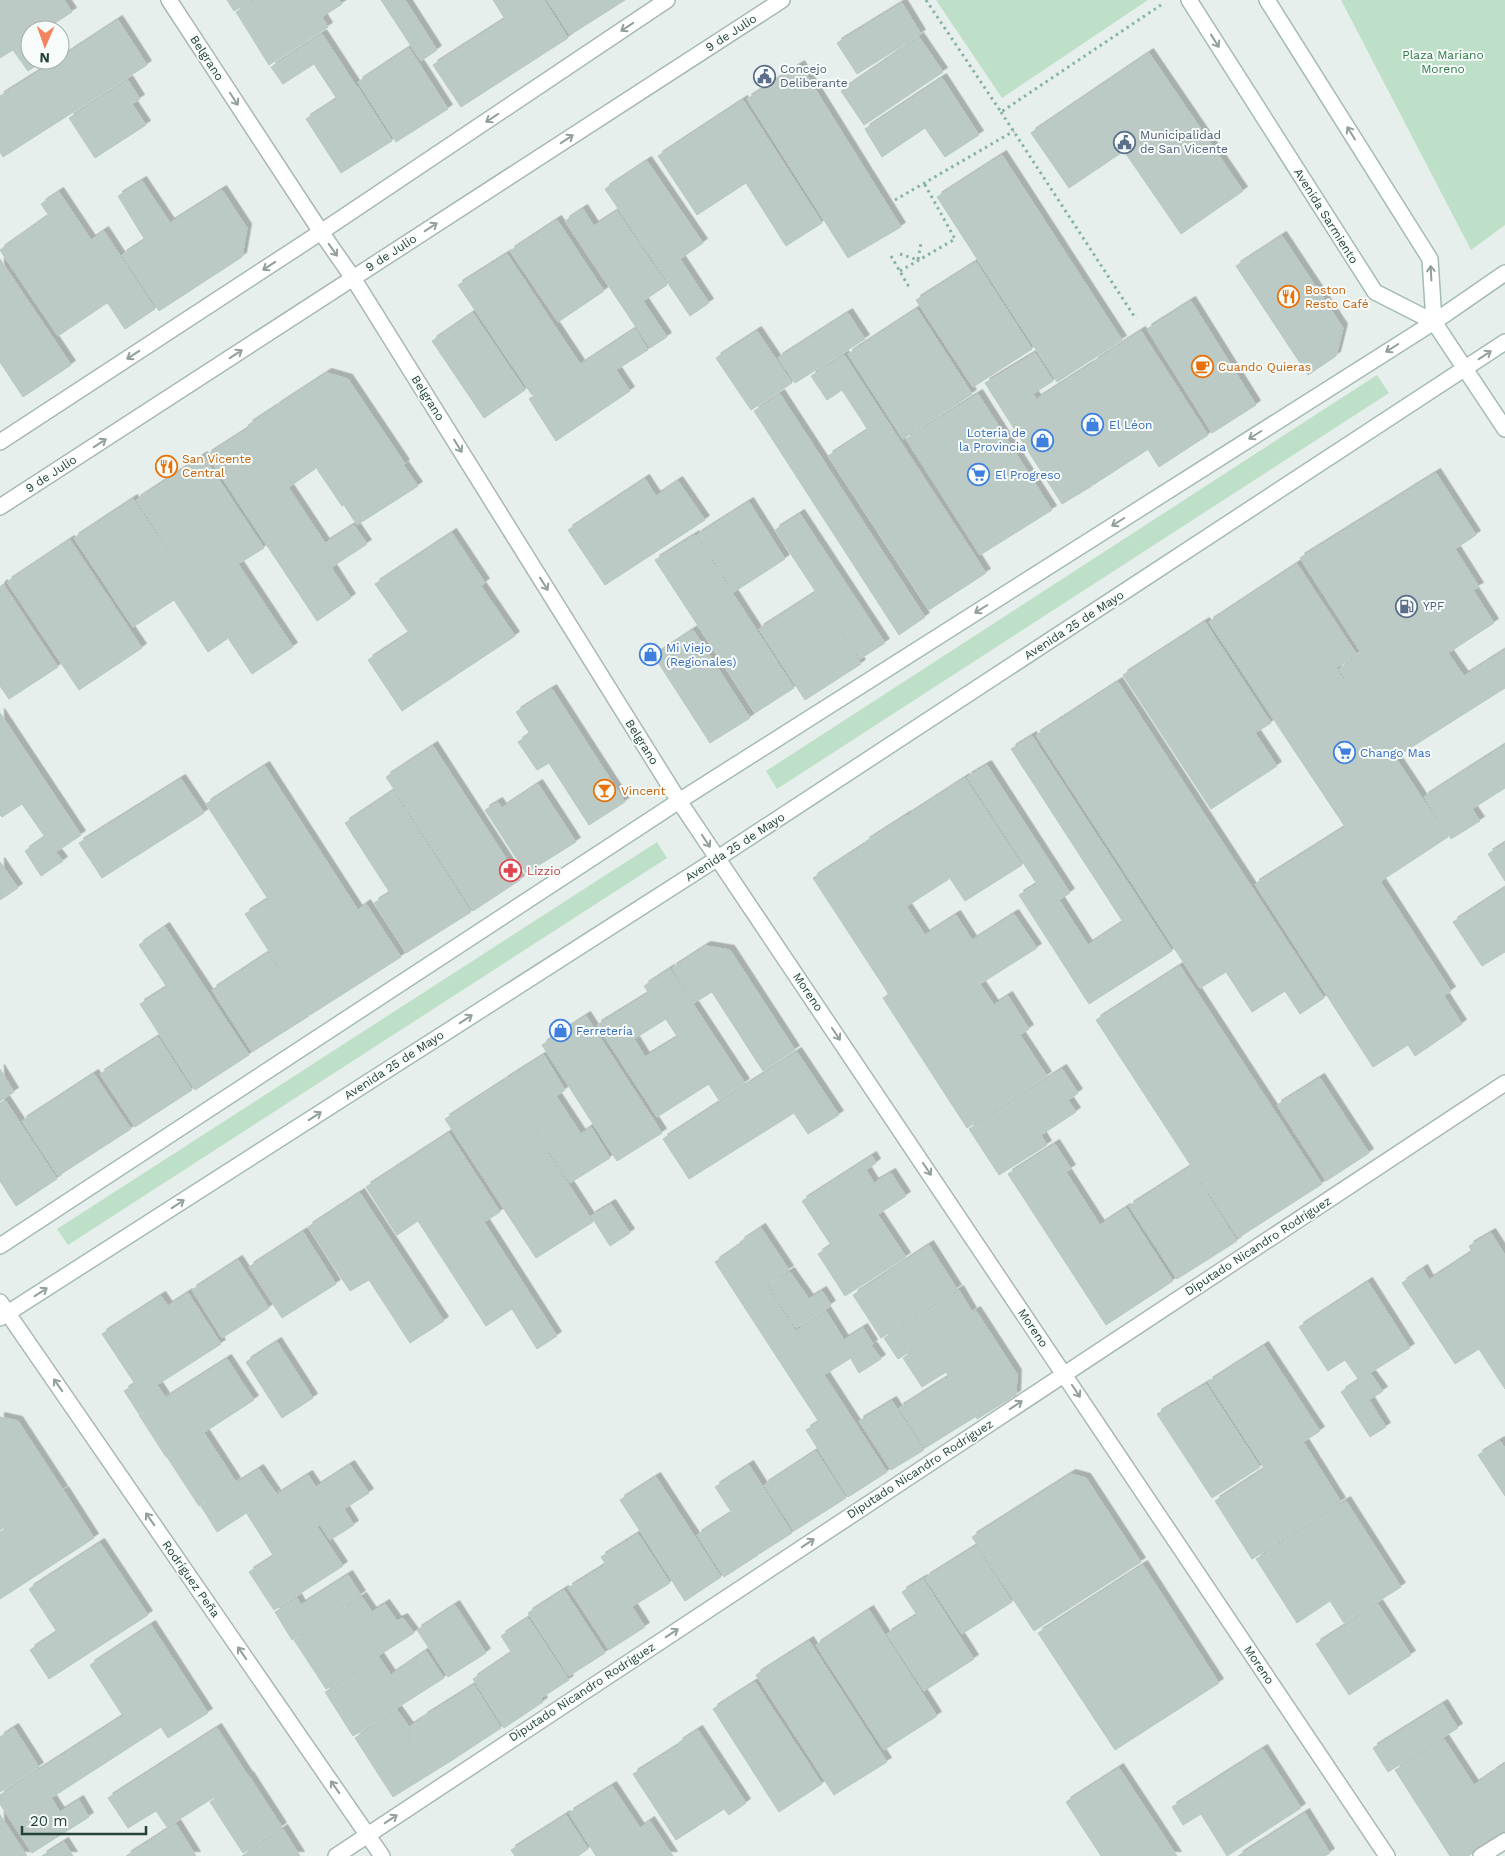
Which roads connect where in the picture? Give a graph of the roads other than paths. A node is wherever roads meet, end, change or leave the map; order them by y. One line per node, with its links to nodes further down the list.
1 (169, 0): 6 (street, Belgrano, one-way to 6)
2 (667, 0): 6 (street, one-way to 6)
3 (782, 0): 8 (street, 9 de Julio, one-way to 3)
4 (1189, 0): 9 (street, Avenida Sarmiento, one-way to 9)
5 (1267, 0): 9 (street, one-way to 5)
6 (321, 232): 8 (street, Belgrano, one-way to 8); 13 (street, one-way to 13)
7 (1505, 273): 9 (street)
8 (353, 278): 14 (street, 9 de Julio, one-way to 8); 15 (street, Belgrano, one-way to 15)
9 (1434, 322): 11 (street); 15 (street, one-way to 15)
10 (1505, 342): 11 (street, Avenida 25 de Mayo, one-way to 10)
11 (1465, 368): 12 (street); 16 (street, Avenida 25 de Mayo)
12 (1505, 429)
13 (0, 442)
14 (0, 507)
15 (679, 801): 16 (street, Moreno, one-way to 16); 18 (street)
16 (718, 858): 19 (street, Avenida 25 de Mayo, one-way to 16); 20 (street, Moreno, one-way to 20)
17 (1505, 1082): 20 (street, Diputado Nicandro Rodríguez)
18 (0, 1246)
19 (3, 1311): 21 (street, Rodríguez Peña, one-way to 19)
20 (1064, 1374): 21 (street, Diputado Nicandro Rodríguez, one-way to 20); 25 (street, Moreno, one-way to 25)
21 (368, 1834): 23 (street, Diputado Nicandro Rodríguez); 24 (street, Rodríguez Peña)
22 (1505, 1841): 26 (street)
23 (336, 1856)
24 (382, 1856)
25 (1387, 1856)
26 (1481, 1856)

